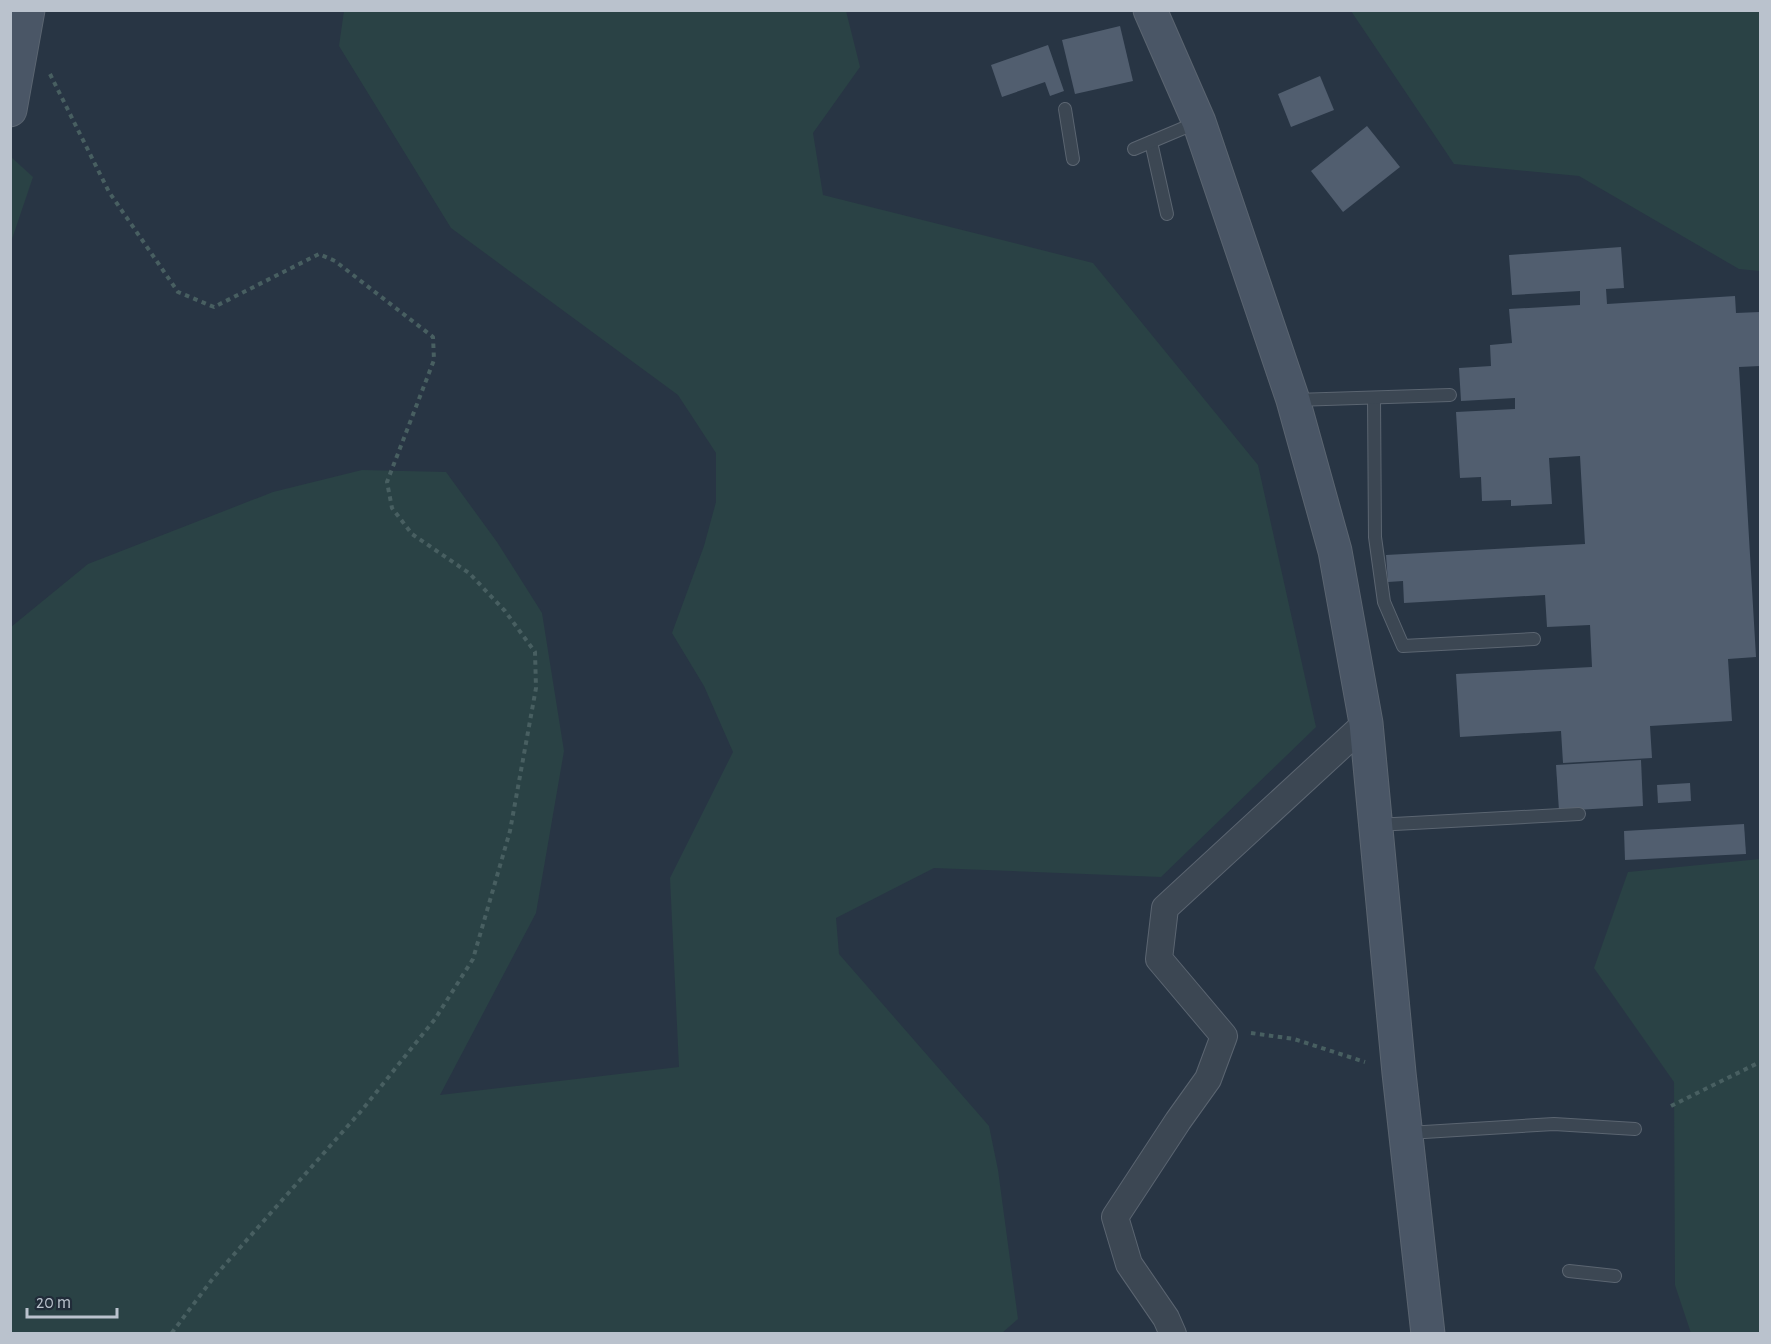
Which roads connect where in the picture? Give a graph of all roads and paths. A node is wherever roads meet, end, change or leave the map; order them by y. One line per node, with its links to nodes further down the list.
1 (1150, 10): 5 (street)
2 (27, 18): 4 (street); 25 (path)
3 (1065, 109): 8 (lane)
4 (10, 110)
5 (1199, 122): 6 (lane); 12 (street)
6 (1151, 142): 7 (lane); 9 (lane)
7 (1134, 149)
8 (1073, 159)
9 (1167, 214)
10 (1450, 395): 11 (lane)
11 (1374, 398): 12 (lane); 13 (lane)
12 (1293, 400): 14 (street)
13 (1534, 639)
14 (1366, 723): 16 (street); 17 (street)
15 (1579, 813): 16 (lane)
16 (1375, 825): 19 (street)
17 (1224, 1036): 19 (path); 26 (street)
18 (1761, 1062): 20 (path)
19 (1399, 1073): 22 (street)
20 (1671, 1106)
21 (1635, 1129): 22 (lane)
22 (1406, 1134): 27 (street)
23 (1569, 1270): 24 (lane)
24 (1615, 1276)
25 (171, 1334)
26 (1173, 1334)
27 (1428, 1334)

